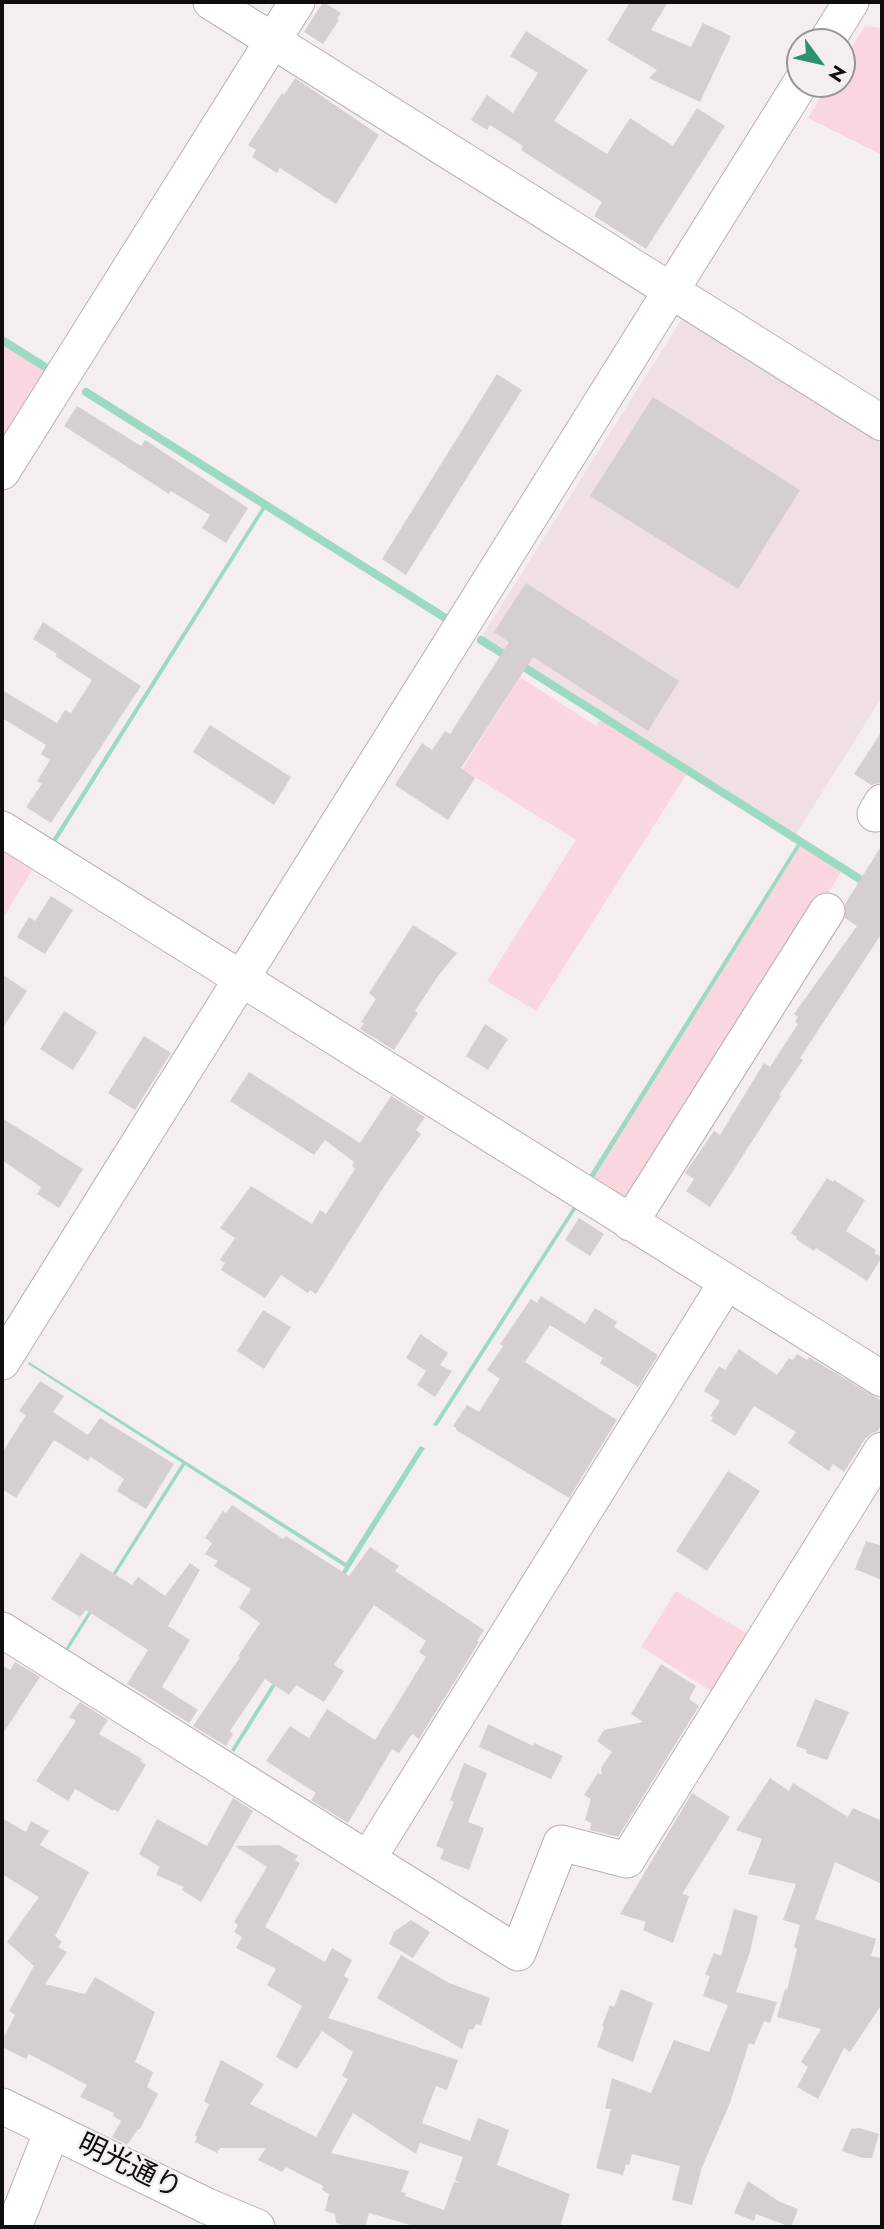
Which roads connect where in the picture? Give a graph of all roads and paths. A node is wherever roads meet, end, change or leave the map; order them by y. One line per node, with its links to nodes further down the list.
1 (211, 2): 5 (street)
2 (297, 2): 5 (street)
3 (851, 2): 4 (street)
4 (835, 28)
5 (272, 41): 7 (street); 9 (street)
6 (791, 98): 7 (street)
7 (672, 290): 8 (street); 12 (street)
8 (882, 423)
9 (2, 472)
10 (2, 829): 12 (street)
11 (827, 911): 13 (street)
12 (242, 978): 13 (street); 15 (street)
13 (630, 1223): 14 (street)
14 (726, 1283): 16 (street); 19 (street)
15 (2, 1362)
16 (882, 1379)
17 (882, 1450): 19 (street)
18 (2, 1630): 19 (street)
19 (368, 1859)
20 (2, 2106): 21 (street, 明光通り)
21 (52, 2131): 22 (street); 23 (street, 明光通り)
22 (14, 2227)
23 (257, 2227)

